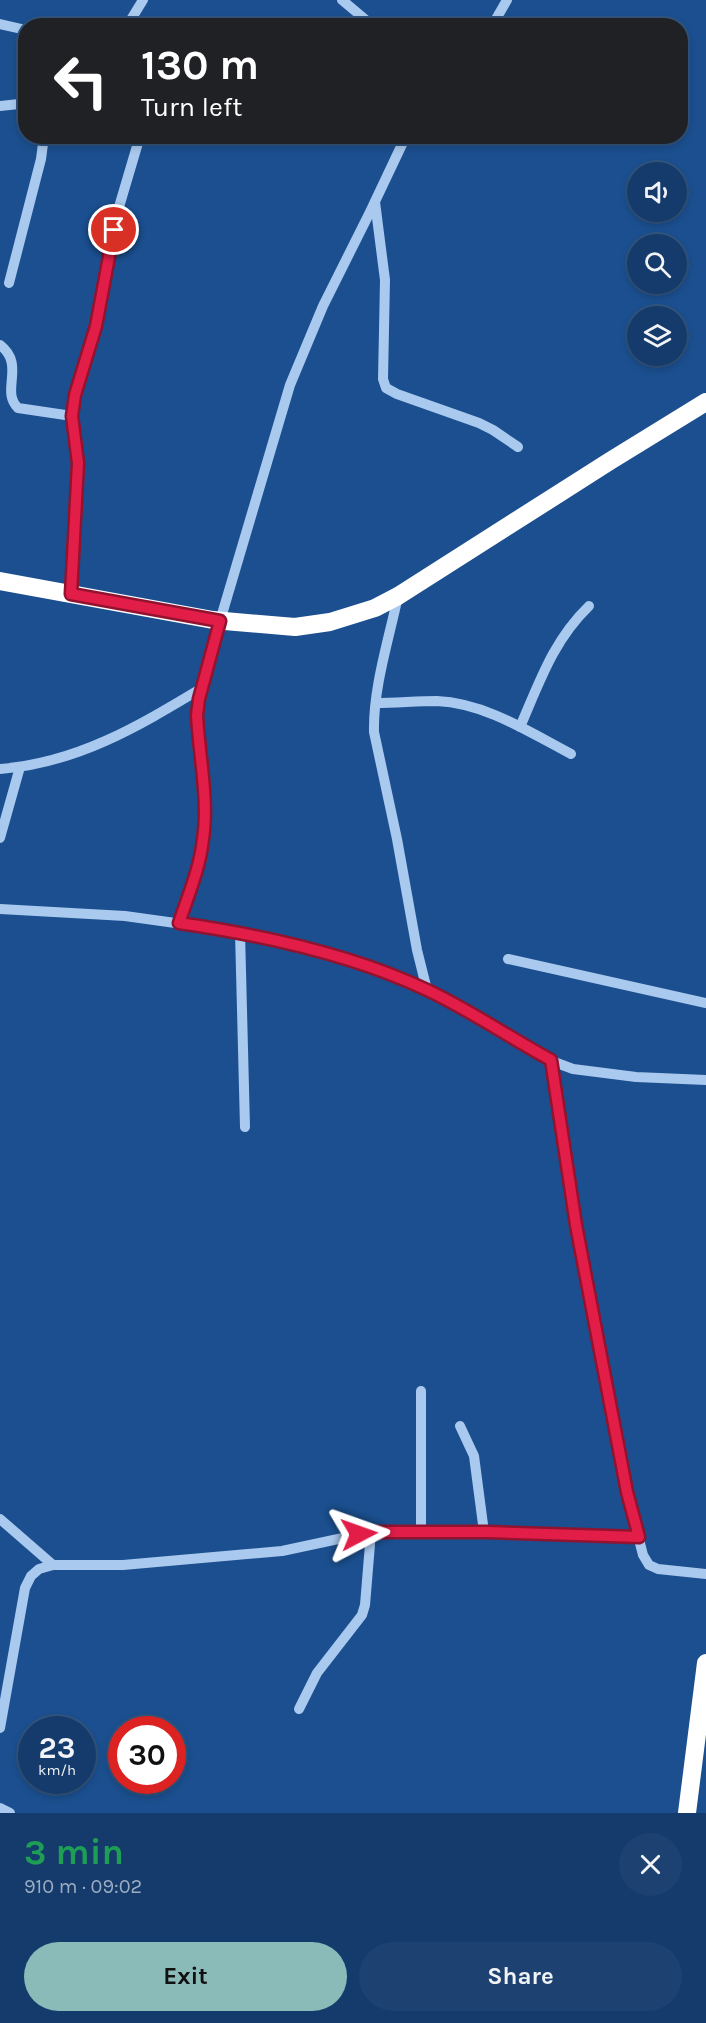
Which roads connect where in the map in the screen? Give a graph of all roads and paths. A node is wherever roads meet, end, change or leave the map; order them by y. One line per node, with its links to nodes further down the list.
1 (143, 0): 4 (street)
2 (342, 0): 5 (street)
3 (507, 0): 6 (street)
4 (132, 18)
5 (363, 18)
6 (497, 18)
7 (0, 24): 8 (street)
8 (18, 28)
9 (18, 104): 10 (street)
10 (0, 106)
11 (43, 144): 15 (street)
12 (138, 144): 18 (street)
13 (402, 144): 14 (street)
14 (375, 202): 19 (street); 24 (street)
15 (9, 283)
16 (0, 345): 18 (street)
17 (706, 402): 22 (highway)
18 (72, 416): 21 (street)
19 (518, 447)
20 (0, 581): 21 (highway)
21 (71, 594): 24 (highway)
22 (399, 597): 24 (highway); 26 (street)
23 (589, 606): 27 (street)
24 (220, 621): 25 (street)
25 (202, 688): 29 (street); 33 (street)
26 (376, 703): 27 (street); 36 (street)
27 (520, 727): 28 (street)
28 (571, 754)
29 (20, 767): 30 (street); 31 (street)
30 (0, 769)
31 (0, 838)
32 (0, 909): 33 (street)
33 (179, 923): 34 (street)
34 (240, 932): 36 (street); 40 (street)
35 (508, 959): 37 (street)
36 (427, 990): 38 (street)
37 (706, 1002)
38 (551, 1060): 39 (street); 47 (street)
39 (706, 1080)
40 (245, 1127)
41 (421, 1391): 45 (street)
42 (460, 1425): 46 (street)
43 (0, 1519): 48 (street)
44 (371, 1532): 45 (street); 48 (street); 52 (street)
45 (420, 1532): 46 (street)
46 (484, 1532): 47 (street)
47 (639, 1537): 49 (street)
48 (53, 1565): 50 (street)
49 (706, 1574)
50 (5, 1666): 53 (street)
51 (705, 1671): 56 (highway)
52 (299, 1709)
53 (0, 1728)
54 (0, 1808): 55 (street)
55 (10, 1813)
56 (687, 1813)

